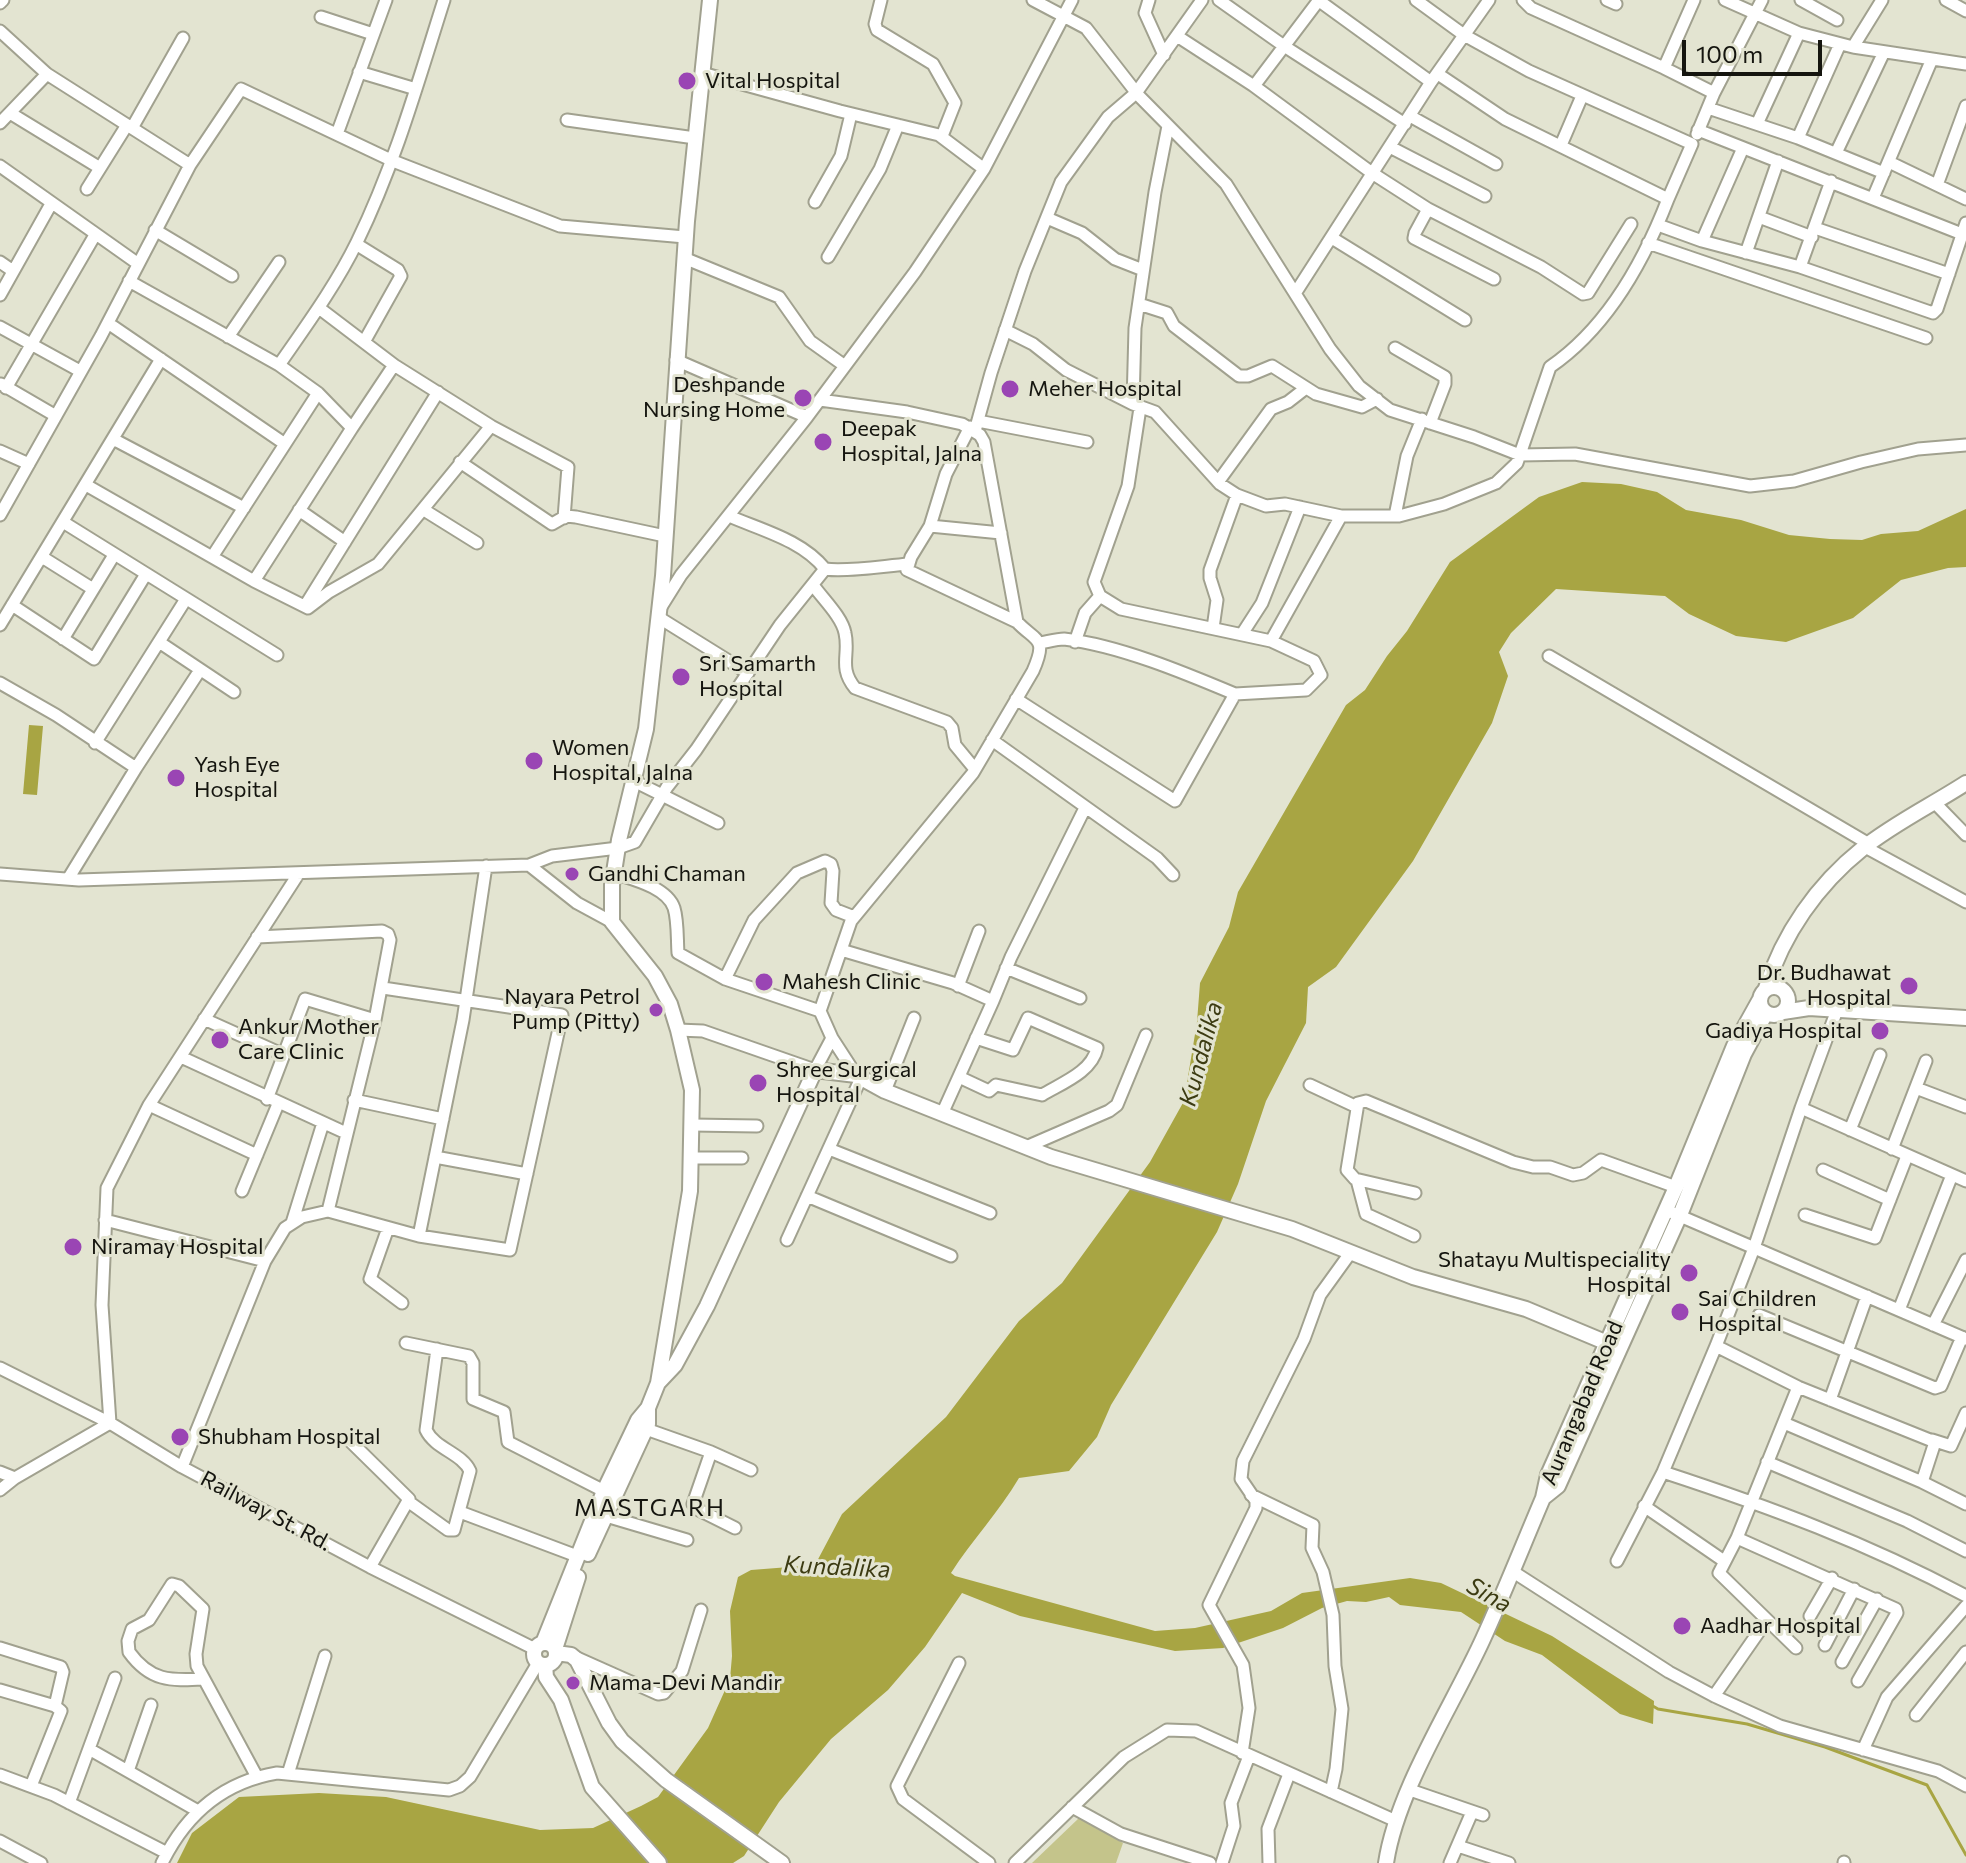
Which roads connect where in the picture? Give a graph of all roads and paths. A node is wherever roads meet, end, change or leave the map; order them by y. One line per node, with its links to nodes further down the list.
1 (386, 0): 27 (street)
2 (444, 0): 44 (street)
3 (710, 0): 40 (main road)
4 (881, 0): 61 (street)
5 (1033, 0): 23 (street)
6 (1072, 0): 23 (street)
7 (1149, 0): 35 (street)
8 (1202, 0): 29 (street)
9 (1219, 0): 32 (street)
10 (1319, 0): 32 (street); 42 (street)
11 (1416, 0): 28 (street)
12 (1489, 0): 28 (street)
13 (1523, 0): 38 (street)
14 (1694, 0): 38 (street)
15 (1725, 0): 21 (street)
16 (1762, 0): 21 (street)
17 (1801, 0): 24 (street)
18 (1882, 0): 33 (street)
19 (1946, 0): 20 (street)
20 (1966, 11)
21 (1754, 15): 26 (street); 46 (street)
22 (321, 17): 27 (street)
23 (1064, 18): 45 (street); 76 (street)
24 (1837, 20)
25 (0, 31): 41 (street)
26 (1799, 33): 31 (street); 55 (street)
27 (373, 34): 39 (street)
28 (1464, 35): 42 (street); 47 (street)
29 (1177, 36): 35 (street); 43 (street)
30 (183, 38): 58 (street)
31 (1840, 44): 33 (street); 63 (street)
32 (1284, 46): 43 (street); 53 (street)
33 (1853, 47): 34 (street)
34 (1884, 52): 36 (street); 68 (street)
35 (1164, 55): 45 (street)
36 (1932, 59): 37 (street); 74 (street)
37 (1966, 64)
38 (1664, 68): 46 (street)
39 (359, 72): 44 (street); 60 (street)
40 (702, 73): 51 (street); 62 (main road)
41 (47, 74): 50 (street); 58 (street)
42 (1434, 78): 53 (street); 65 (street)
43 (1254, 86): 77 (street)
44 (416, 89): 69 (street)
45 (1136, 93): 57 (street); 89 (street)
46 (1714, 93): 48 (street)
47 (1582, 96): 64 (street); 65 (street)
48 (1708, 108): 55 (street); 59 (street)
49 (1965, 110): 79 (street)
50 (10, 113): 54 (street); 75 (street)
51 (851, 114): 56 (street); 85 (street)
52 (567, 120): 62 (street)
53 (1407, 120): 66 (street); 71 (street)
54 (0, 123)
55 (1757, 124): 63 (street)
56 (898, 125): 61 (street); 102 (street)
57 (1168, 126): 108 (street); 114 (street)
58 (129, 127): 72 (street); 75 (street)
59 (1698, 130): 64 (street); 67 (street)
60 (337, 134): 69 (street); 72 (street)
61 (942, 136): 76 (street)
62 (695, 138): 96 (main road)
63 (1798, 138): 68 (street)
64 (1692, 144): 83 (street)
65 (1561, 145): 83 (street)
66 (1390, 147): 77 (street); 81 (street)
67 (1743, 148): 70 (street); 98 (street)
68 (1836, 153): 74 (street)
69 (393, 161): 96 (street); 100 (street)
70 (1778, 161): 78 (street); 88 (street)
71 (1496, 164)
72 (190, 165): 93 (street)
73 (0, 166): 86 (street)
74 (1886, 167): 79 (street); 82 (street)
75 (100, 168): 80 (street)
76 (984, 169): 131 (street)
77 (1372, 173): 87 (street); 97 (street)
78 (1831, 181): 82 (street); 94 (street)
79 (1937, 185): 84 (street)
80 (87, 189)
81 (1485, 196)
82 (1873, 198): 92 (street)
83 (1668, 199): 91 (street)
84 (1966, 199)
85 (815, 202)
86 (51, 204): 95 (street); 109 (street)
87 (1428, 209): 90 (street); 112 (street)
88 (1759, 217): 94 (street); 101 (street)
89 (1047, 218): 108 (street); 121 (street)
90 (1631, 224)
91 (1658, 225): 98 (street); 99 (street)
92 (1964, 228): 110 (street)
93 (155, 230): 106 (street); 111 (street)
94 (1814, 233): 107 (street); 110 (street)
95 (95, 235): 106 (street); 125 (street)
96 (685, 237): 103 (main road)
97 (1332, 238): 114 (street); 118 (street)
98 (1702, 241): 101 (street)
99 (1648, 243): 123 (street); 151 (street)
100 (356, 244): 117 (street); 124 (street)
101 (1746, 253): 107 (street)
102 (828, 257)
103 (684, 258): 128 (main road); 131 (street)
104 (0, 262): 109 (street)
105 (279, 262): 122 (street)
106 (137, 263): 113 (street)
107 (1800, 267): 110 (street)
108 (1143, 270): 116 (street)
109 (13, 271): 115 (street)
110 (1949, 274)
111 (232, 276)
112 (1494, 279)
113 (129, 281): 119 (street); 122 (street)
114 (1296, 292): 137 (street)
115 (0, 295)
116 (1139, 304): 134 (street); 139 (street)
117 (319, 308): 124 (street); 129 (street)
118 (1465, 320)
119 (108, 323): 127 (street); 132 (street)
120 (0, 327): 125 (street)
121 (1005, 330): 139 (street); 144 (street)
122 (228, 337): 129 (street)
123 (1926, 338)
124 (364, 342): 130 (street)
125 (31, 344): 132 (street); 133 (street)
126 (1395, 348): 142 (street)
127 (161, 359): 146 (street); 148 (street)
128 (676, 360): 141 (street); 169 (main road)
129 (279, 365): 136 (street)
130 (394, 365): 135 (street); 145 (street)
131 (845, 366): 138 (street)
132 (80, 371): 140 (street)
133 (3, 386): 140 (street)
134 (1306, 388): 137 (street); 154 (street)
135 (438, 392): 143 (street); 170 (street)
136 (318, 393): 145 (street); 148 (street)
137 (1377, 399): 142 (street)
138 (820, 400): 141 (street); 144 (street)
139 (1136, 406): 154 (street); 181 (street)
140 (56, 416): 153 (street)
141 (807, 417): 162 (street)
142 (1426, 421): 151 (street); 164 (street)
143 (491, 426): 152 (street); 165 (street)
144 (974, 427): 147 (street); 167 (street); 168 (street)
145 (352, 428): 159 (street)
146 (113, 439): 155 (street); 158 (street)
147 (1087, 442)
148 (285, 444): 158 (street)
149 (1966, 445): 151 (street)
150 (0, 451): 153 (street)
151 (1520, 455): 164 (street)
152 (460, 462): 160 (street); 165 (street)
153 (29, 464): 161 (street)
154 (1218, 482): 156 (street)
155 (86, 485): 166 (street); 174 (street)
156 (1237, 495): 157 (street); 188 (street)
157 (1300, 507): 163 (street); 189 (street)
158 (244, 508): 174 (street)
159 (299, 510): 170 (street); 178 (street)
160 (424, 510): 171 (street); 184 (street)
161 (0, 515)
162 (729, 516): 176 (street); 185 (street)
163 (1341, 516): 164 (street); 191 (street)
164 (1395, 516)
165 (569, 517): 169 (street)
166 (63, 522): 172 (street); 173 (street)
167 (930, 526): 168 (street); 175 (street)
168 (1001, 533): 186 (street)
169 (665, 536): 185 (main road)
170 (345, 542): 184 (street)
171 (477, 543)
172 (114, 555): 177 (street); 180 (street)
173 (42, 557): 180 (street); 183 (street)
174 (212, 557): 178 (street)
175 (909, 564): 176 (street); 186 (street)
176 (825, 569): 179 (street)
177 (146, 574): 182 (street); 190 (street)
178 (254, 581): 184 (street)
179 (813, 585): 198 (street); 206 (street)
180 (93, 589): 190 (street)
181 (1100, 596): 188 (street); 193 (street)
182 (186, 599): 192 (street); 195 (street)
183 (12, 605): 187 (street); 190 (street)
184 (304, 607)
185 (659, 614): 198 (street); 207 (main road)
186 (1017, 622): 194 (street)
187 (0, 625)
188 (1213, 628): 189 (street)
189 (1242, 634): 191 (street)
190 (63, 639)
191 (1271, 641): 201 (street)
192 (159, 642): 197 (street); 204 (street)
193 (1075, 642): 194 (street); 201 (street)
194 (1040, 643): 202 (street)
195 (277, 655)
196 (1549, 656): 214 (street)
197 (200, 670): 200 (street); 205 (street)
198 (748, 673): 209 (street)
199 (0, 683): 204 (street)
200 (234, 692)
201 (1235, 694): 202 (street)
202 (1016, 699): 203 (street)
203 (992, 740): 206 (street); 211 (street)
204 (95, 743): 205 (street)
205 (136, 768): 222 (street)
206 (974, 768): 224 (street)
207 (634, 781): 209 (street); 215 (main road)
208 (1966, 783): 210 (main road, Aurangabad Road)
209 (663, 794): 212 (street); 215 (street)
210 (1935, 803): 213 (street); 214 (main road, Aurangabad Road)
211 (1085, 808): 221 (street); 229 (street)
212 (718, 823)
213 (1966, 835)
214 (1867, 845): 223 (street); 233 (main road, Aurangabad Road)
215 (618, 848): 216 (street); 219 (main road)
216 (529, 865): 217 (street); 225 (street)
217 (486, 866): 218 (street); 235 (street)
218 (299, 873): 222 (street); 227 (street)
219 (614, 873): 225 (main road); 230 (street)
220 (0, 874): 222 (street)
221 (1173, 875)
222 (68, 879)
223 (1966, 902)
224 (854, 917): 228 (street); 230 (street)
225 (612, 922): 244 (main road)
226 (979, 931): 231 (street)
227 (257, 937): 232 (street); 242 (street)
228 (841, 950): 231 (street); 239 (street)
229 (1006, 968): 234 (street); 236 (street)
230 (725, 979): 239 (street)
231 (958, 986): 236 (street)
232 (383, 988): 235 (street); 243 (street)
233 (1772, 997): 237 (main road); 237 (main road); 284 (main road, Aurangabad Road); 290 (main road, Aurangabad Road)
234 (1080, 998)
235 (466, 999): 265 (street); 280 (street)
236 (993, 1001): 247 (street)
237 (1809, 1008): 238 (main road)
238 (1837, 1010): 241 (main road); 263 (street)
239 (820, 1011): 246 (street)
240 (914, 1018): 257 (street)
241 (1966, 1018)
242 (204, 1019): 248 (street); 250 (street)
243 (375, 1020): 248 (street); 258 (street)
244 (678, 1030): 252 (street); 267 (main road)
245 (1146, 1035): 271 (street)
246 (832, 1038): 252 (street); 253 (street)
247 (976, 1038): 254 (street); 254 (street)
248 (284, 1055): 259 (street)
249 (1880, 1055): 269 (street)
250 (181, 1057): 259 (street); 260 (street)
251 (1926, 1061): 256 (street)
252 (815, 1070): 253 (main road); 316 (main road)
253 (858, 1076): 257 (main road); 272 (street)
254 (959, 1077): 264 (street)
255 (1310, 1085): 261 (street)
256 (1916, 1088): 262 (street); 273 (street)
257 (885, 1091): 264 (main road)
258 (354, 1100): 265 (street); 270 (street)
259 (272, 1101): 266 (street); 274 (street)
260 (149, 1105): 274 (street); 293 (street)
261 (1357, 1107): 282 (street); 284 (street)
262 (1966, 1107)
263 (1801, 1108): 269 (street); 299 (street)
264 (942, 1114): 271 (main road)
265 (443, 1119): 276 (street)
266 (323, 1123): 270 (street); 294 (street)
267 (692, 1125): 268 (street); 277 (main road)
268 (757, 1126)
269 (1850, 1130): 273 (street)
270 (346, 1133): 289 (street)
271 (1026, 1147): 300 (main road)
272 (829, 1149): 287 (street); 291 (street)
273 (1892, 1149): 275 (street)
274 (257, 1155): 285 (street)
275 (1907, 1156): 281 (street); 288 (street)
276 (435, 1157): 280 (street); 296 (street)
277 (691, 1158): 278 (street); 316 (main road)
278 (742, 1158)
279 (1823, 1170): 288 (street)
280 (527, 1174): 296 (street)
281 (1952, 1175): 283 (street); 306 (street)
282 (1357, 1180): 286 (street); 297 (street)
283 (1966, 1181)
284 (1676, 1187): 290 (main road, Aurangabad Road)
285 (242, 1191)
286 (1415, 1193)
287 (807, 1196): 298 (street); 301 (street)
288 (1890, 1200): 292 (street)
289 (328, 1211): 294 (street); 295 (street)
290 (1673, 1212): 299 (street); 310 (main road, Aurangabad Road); 337 (main road, Aurangabad Road)
291 (990, 1213)
292 (1805, 1215)
293 (105, 1220): 302 (street); 321 (street)
294 (292, 1223): 302 (street)
295 (388, 1228): 296 (street); 305 (street)
296 (419, 1236)
297 (1414, 1236)
298 (787, 1240)
299 (1754, 1248): 304 (street); 312 (street)
300 (1351, 1252): 310 (main road); 336 (street)
301 (951, 1256)
302 (265, 1261): 328 (street)
303 (1965, 1265): 308 (street)
304 (1867, 1296): 306 (street); 314 (street)
305 (402, 1303)
306 (1899, 1310): 308 (street)
307 (1759, 1315): 314 (street)
308 (1933, 1325): 309 (street)
309 (1964, 1338): 314 (street)
310 (1605, 1342): 337 (main road, Aurangabad Road)
311 (406, 1343): 313 (street)
312 (1716, 1346): 317 (street); 331 (street)
313 (437, 1349): 335 (street); 342 (street)
314 (1847, 1351): 318 (street)
315 (0, 1368): 321 (street, Railway St. Rd.)
316 (658, 1383): 319 (main road)
317 (1798, 1387): 318 (street); 322 (street)
318 (1830, 1400): 324 (street)
319 (648, 1408): 323 (main road); 335 (main road)
320 (1966, 1413): 324 (street)
321 (110, 1423): 328 (street, Railway St. Rd.); 332 (street)
322 (1784, 1423): 327 (street); 333 (street)
323 (646, 1429): 326 (street); 343 (main road)
324 (1932, 1440): 333 (street)
325 (350, 1441): 339 (street)
326 (711, 1452): 329 (street); 344 (street)
327 (1767, 1462): 338 (street); 347 (street)
328 (182, 1467): 351 (street, Railway St. Rd.)
329 (751, 1470)
330 (0, 1472): 332 (street)
331 (1663, 1472): 338 (street); 341 (street)
332 (15, 1478): 334 (street)
333 (1922, 1482): 340 (street)
334 (0, 1490)
335 (604, 1491): 348 (main road)
336 (1251, 1495): 379 (street); 388 (street)
337 (1543, 1498): 352 (main road, Aurangabad Road)
338 (1752, 1501): 345 (street); 355 (street)
339 (409, 1502): 342 (street); 351 (street)
340 (1966, 1504)
341 (1644, 1506): 349 (street); 350 (street)
342 (460, 1512): 348 (street)
343 (606, 1516): 346 (street); 365 (main road)
344 (735, 1528)
345 (1737, 1538): 350 (street); 353 (street)
346 (687, 1540)
347 (1966, 1551)
348 (577, 1556): 365 (main road)
349 (1617, 1561)
350 (1724, 1561): 360 (street)
351 (370, 1567): 365 (street, Railway St. Rd.)
352 (1509, 1577): 373 (street); 387 (main road, Aurangabad Road)
353 (1832, 1578): 354 (street); 359 (street)
354 (1854, 1589): 356 (street); 361 (street)
355 (1966, 1596)
356 (1877, 1599): 367 (street); 371 (street)
357 (1966, 1606): 378 (street)
358 (701, 1610): 365 (street, Railway St. Rd.)
359 (1810, 1616)
360 (1767, 1620): 363 (street); 373 (street)
361 (1825, 1645)
362 (0, 1648): 375 (street)
363 (1796, 1648)
364 (1966, 1652): 376 (street)
365 (552, 1654): 381 (street); 399 (main road); 400 (main road)
366 (325, 1656): 381 (street)
367 (1842, 1662)
368 (959, 1663): 401 (street)
369 (115, 1678): 377 (street)
370 (203, 1679): 370 (street); 384 (street)
371 (1858, 1681)
372 (0, 1690): 375 (street)
373 (1714, 1696): 378 (street)
374 (151, 1705): 380 (street)
375 (55, 1706): 385 (street)
376 (1916, 1715)
377 (89, 1749): 380 (street); 389 (street)
378 (1863, 1750): 386 (street)
379 (1246, 1754): 382 (street); 390 (street); 404 (street)
380 (128, 1771): 391 (street)
381 (288, 1774): 384 (street)
382 (1289, 1774): 388 (street); 405 (street)
383 (0, 1775): 385 (street)
384 (257, 1777): 391 (street)
385 (31, 1786): 389 (street)
386 (1966, 1786)
387 (1410, 1790): 392 (main road); 395 (street)
388 (1331, 1792): 392 (street)
389 (69, 1803): 396 (street)
390 (1072, 1807): 402 (street); 403 (street)
391 (198, 1811): 396 (street)
392 (1396, 1821): 394 (main road)
393 (0, 1841): 397 (street)
394 (1389, 1843): 406 (main road); 407 (main road)
395 (1458, 1846): 408 (street); 409 (street)
396 (164, 1858)
397 (24, 1859): 398 (street)
398 (41, 1863)
399 (659, 1863)
400 (782, 1863)
401 (989, 1863)
402 (1015, 1863)
403 (1213, 1863): 404 (street)
404 (1222, 1863)
405 (1269, 1863)
406 (1375, 1863)
407 (1386, 1863)
408 (1450, 1863)
409 (1509, 1863)

